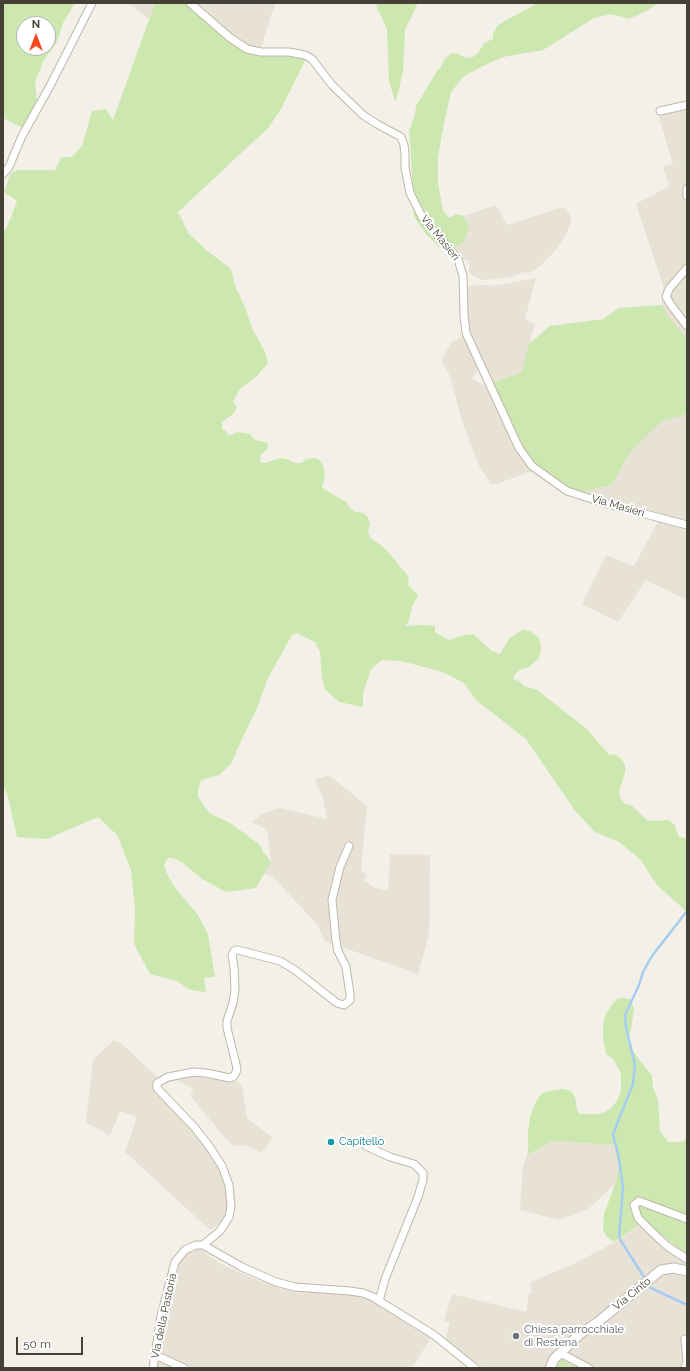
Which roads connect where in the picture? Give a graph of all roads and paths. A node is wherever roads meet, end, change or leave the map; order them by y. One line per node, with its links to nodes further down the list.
1 (92, 3): 5 (street)
2 (190, 3): 10 (street, Via Masieri)
3 (687, 105): 4 (street)
4 (660, 111)
5 (3, 174)
6 (687, 189): 7 (street)
7 (687, 196)
8 (687, 268): 9 (street)
9 (687, 326)
10 (687, 525)
11 (349, 846): 14 (street, Via della Pastoria)
12 (366, 1146): 17 (street)
13 (687, 1219): 15 (street)
14 (203, 1245): 17 (street); 20 (street, Via della Pastoria)
15 (687, 1259)
16 (687, 1271): 19 (street, Via Cinto)
17 (379, 1301): 23 (street)
18 (684, 1339): 26 (street)
19 (560, 1353): 24 (street, Via Cinto); 25 (street)
20 (155, 1355): 21 (street, Via della Pastoria); 22 (street)
21 (153, 1368)
22 (184, 1368)
23 (475, 1368)
24 (550, 1368)
25 (589, 1368)
26 (685, 1368)

